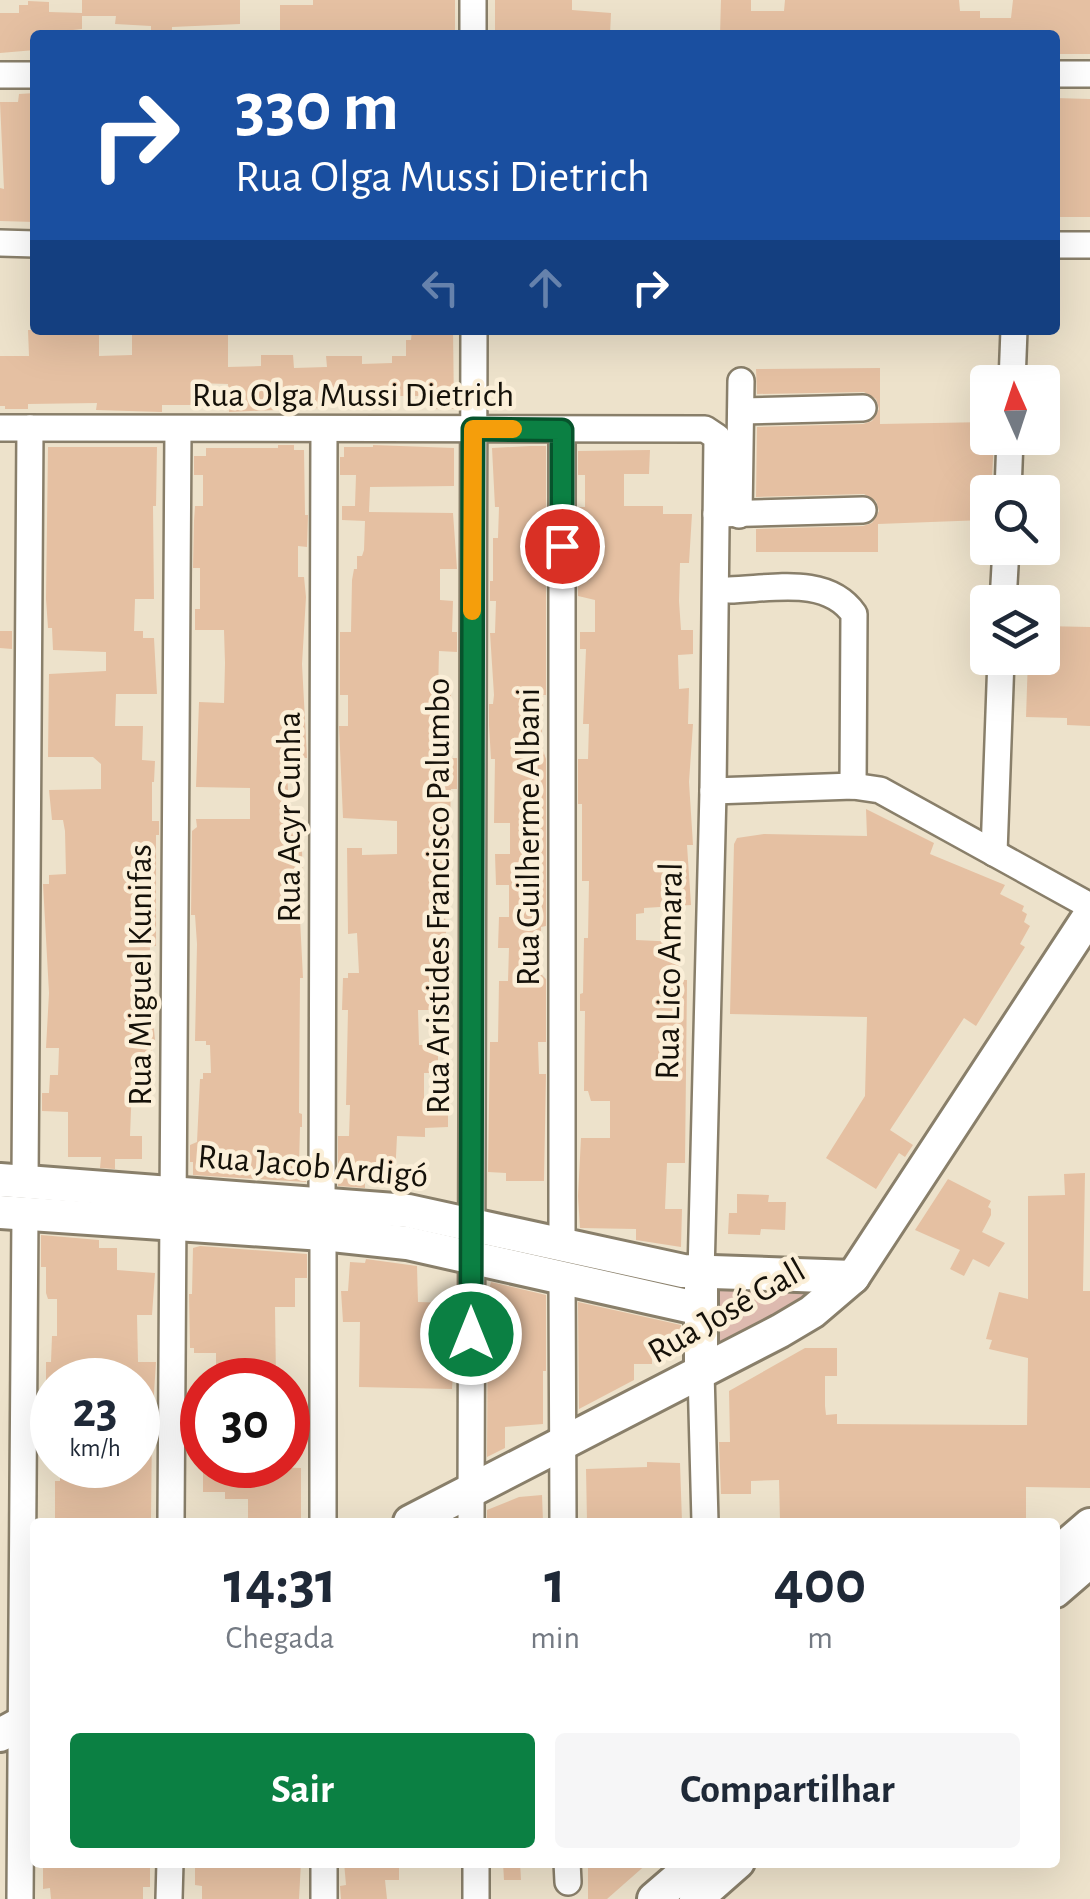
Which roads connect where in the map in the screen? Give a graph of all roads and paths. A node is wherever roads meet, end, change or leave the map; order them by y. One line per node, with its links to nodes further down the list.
1 (473, 0): 2 (street)
2 (473, 30)
3 (1060, 74): 4 (street)
4 (1090, 74)
5 (0, 75): 6 (street)
6 (30, 75)
7 (0, 244): 8 (street)
8 (30, 244)
9 (1060, 245): 10 (street)
10 (1090, 245)
11 (474, 335): 21 (street, Rua Aristides Francisco Palumbo)
12 (1014, 335): 13 (street)
13 (1013, 365)
14 (742, 381): 16 (street)
15 (863, 408): 16 (street)
16 (741, 411): 25 (street)
17 (0, 428): 18 (street, Rua Olga Mussi Dietrich)
18 (30, 428): 19 (street, Rua Olga Mussi Dietrich); 33 (street)
19 (178, 429): 20 (street, Rua Olga Mussi Dietrich); 34 (street, Rua Miguel Kunifas)
20 (324, 429): 21 (street, Rua Olga Mussi Dietrich); 35 (street, Rua Acyr Cunha)
21 (473, 429): 23 (street, Rua Olga Mussi Dietrich); 36 (street, Rua Aristides Francisco Palumbo)
22 (705, 429): 23 (street, Rua Olga Mussi Dietrich); 25 (street, Rua Lico Amaral)
23 (562, 430): 37 (street, Rua Guilherme Albani)
24 (862, 510): 25 (street)
25 (728, 514): 29 (street, Rua Lico Amaral)
26 (729, 590): 28 (street)
27 (1001, 675): 30 (street)
28 (853, 786): 29 (street); 30 (street)
29 (713, 791): 38 (street, Rua Lico Amaral)
30 (994, 853): 31 (street)
31 (1090, 906)
32 (1090, 915): 39 (main road, Rua José Gall)
33 (13, 1197): 34 (main road, Rua Jacob Ardigó); 53 (street)
34 (172, 1208): 35 (main road, Rua Jacob Ardigó); 44 (street, Rua Miguel Kunifas)
35 (322, 1219): 36 (main road, Rua Jacob Ardigó); 45 (street, Rua Acyr Cunha)
36 (471, 1239): 37 (main road, Rua Jacob Ardigó); 43 (street, Rua Aristides Francisco Palumbo)
37 (562, 1260): 38 (main road, Rua Jacob Ardigó); 40 (main road, Rua Jacob Ardigó); 42 (street, Rua Guilherme Albani)
38 (701, 1274): 39 (main road, Rua Jacob Ardigó); 40 (main road, Rua Lico Amaral)
39 (853, 1277): 41 (main road, Rua José Gall)
40 (701, 1308): 41 (main road, Rua Lico Amaral)
41 (702, 1372): 42 (main road, Rua José Gall); 48 (street, Rua Lico Amaral)
42 (562, 1444): 43 (main road, Rua José Gall); 47 (street, Rua Guilherme Albani)
43 (471, 1507): 46 (main road, Rua José Gall)
44 (171, 1518)
45 (323, 1518)
46 (426, 1518)
47 (563, 1518)
48 (705, 1518)
49 (1090, 1525): 50 (main road)
50 (1060, 1551)
51 (1090, 1561): 52 (main road)
52 (1060, 1587)
53 (19, 1725): 59 (street)
54 (170, 1868): 60 (street)
55 (324, 1868): 61 (street)
56 (476, 1868): 62 (street)
57 (689, 1868): 63 (main road)
58 (731, 1868): 64 (main road)
59 (20, 1899)
60 (170, 1899)
61 (324, 1899)
62 (476, 1899)
63 (654, 1899)
64 (696, 1899)

